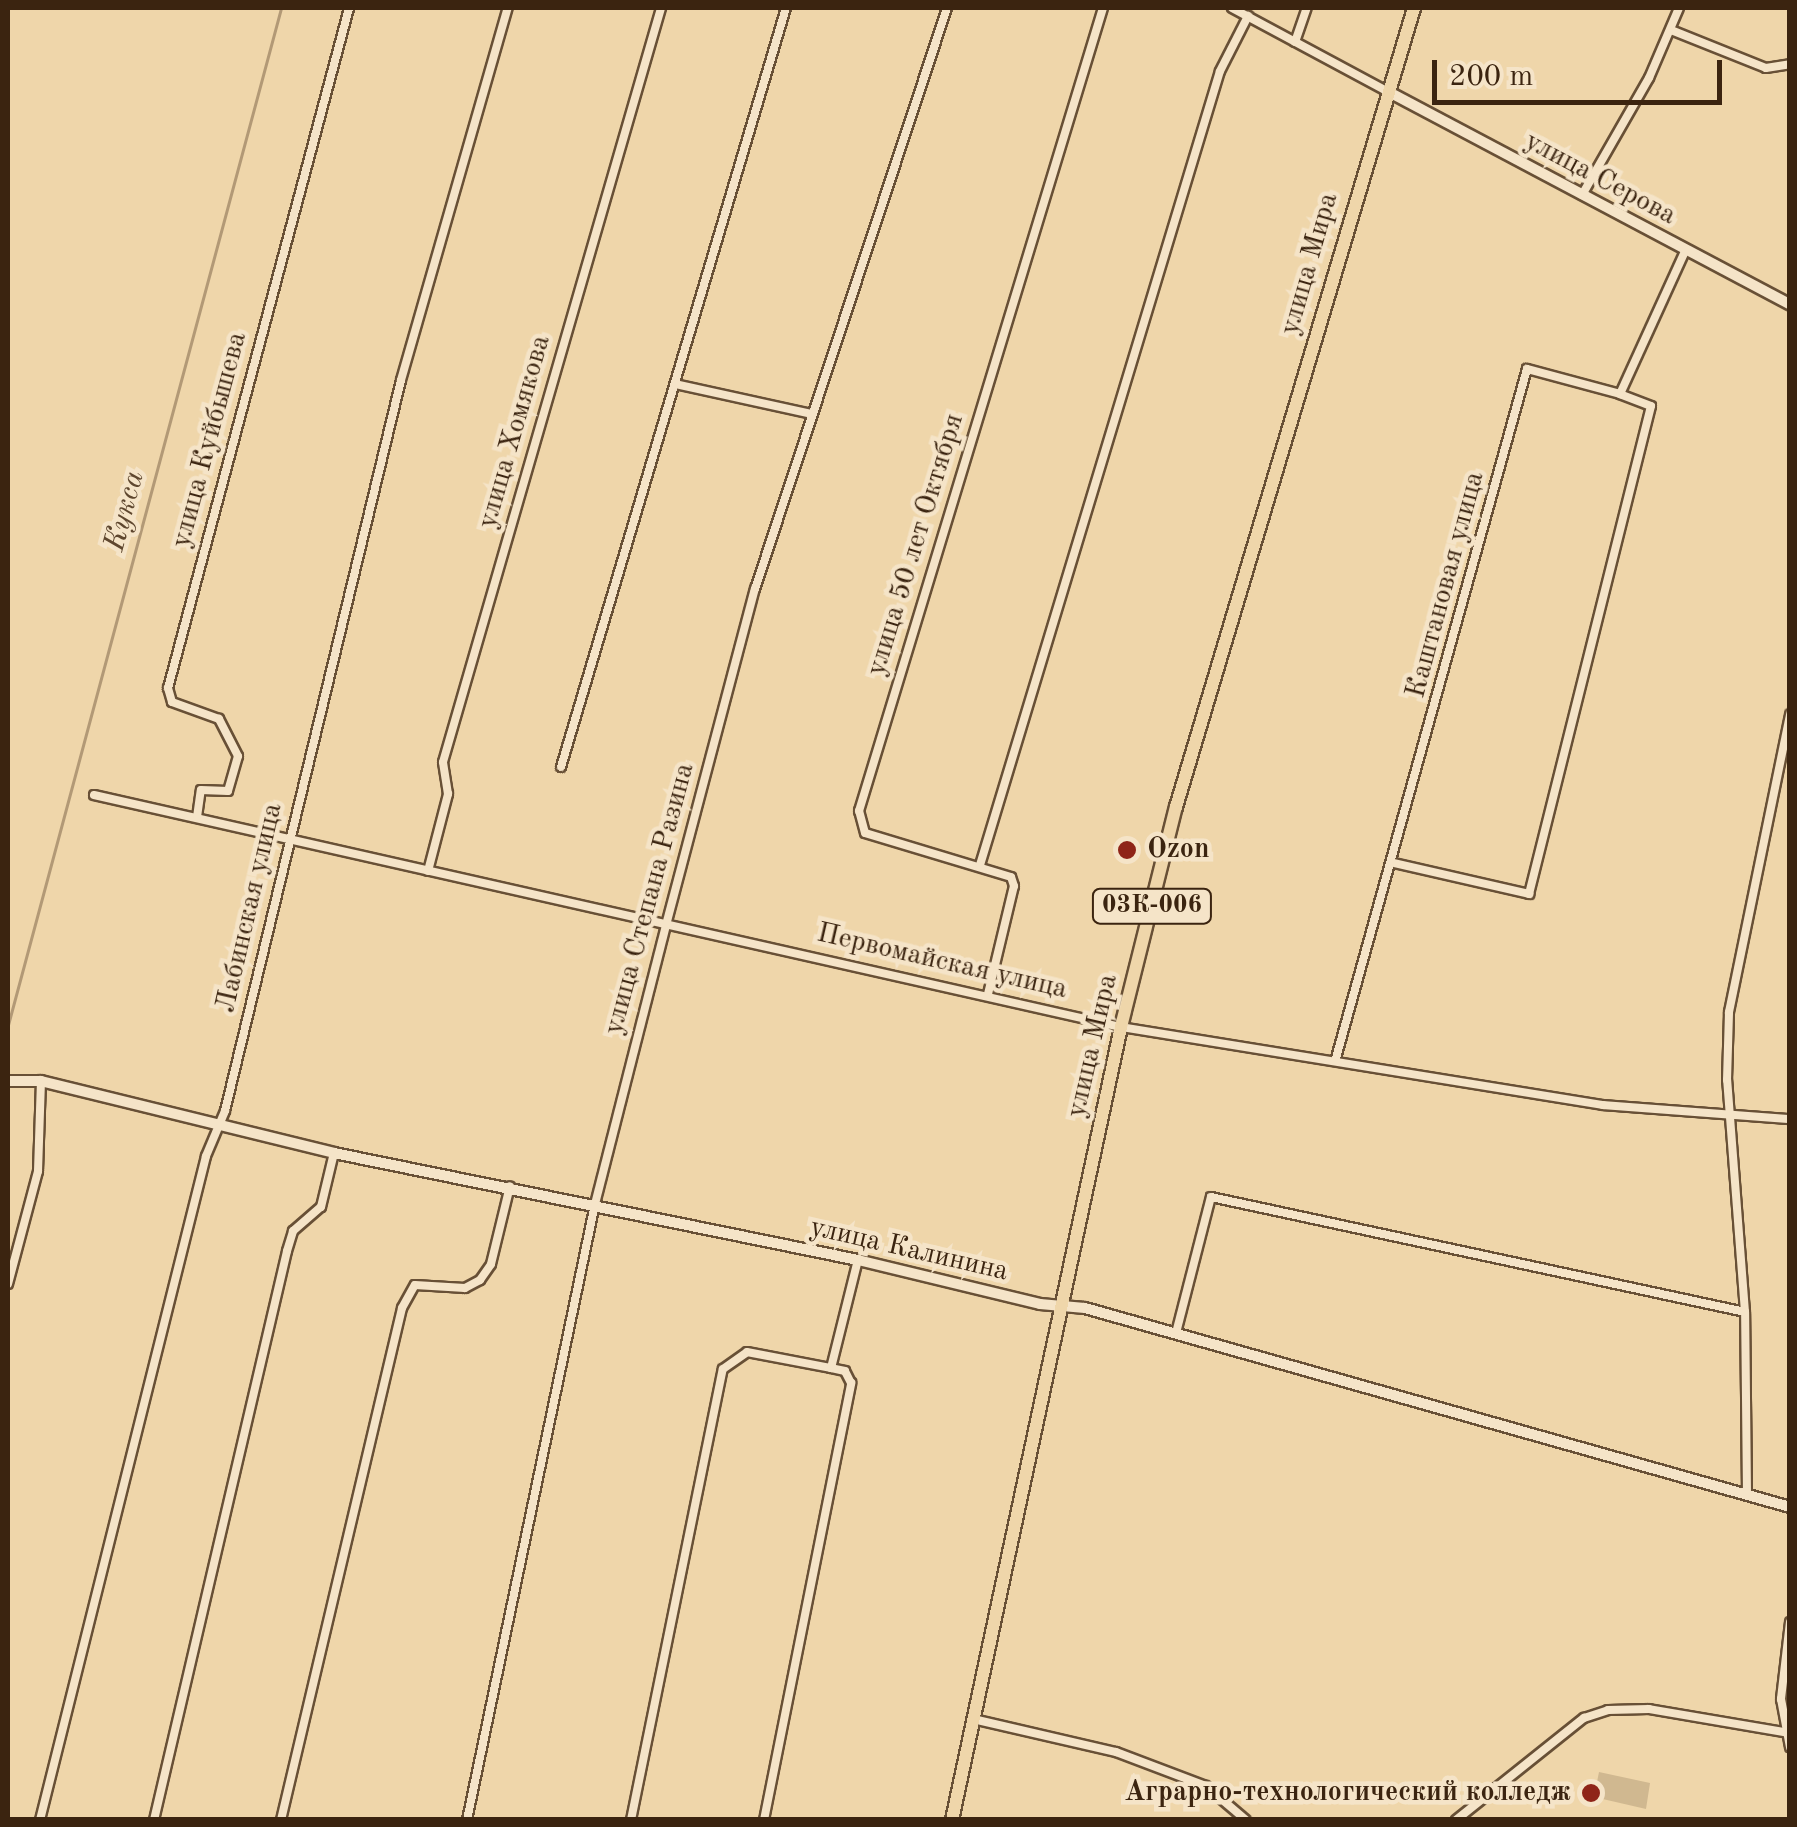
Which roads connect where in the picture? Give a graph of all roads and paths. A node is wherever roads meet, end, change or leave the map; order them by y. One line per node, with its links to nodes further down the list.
1 (349, 8): 25 (street, улица Куйбышева)
2 (508, 8): 26 (street, Лабинская улица)
3 (662, 8): 29 (street, улица Хомякова)
4 (786, 8): 19 (street)
5 (947, 8): 21 (street, улица Степана Разина)
6 (1103, 8): 28 (street, улица 50 лет Октября)
7 (1232, 8): 11 (street, улица Серова)
8 (1307, 8): 13 (street)
9 (1414, 8): 15 (main road, улица Мира / 03К-006)
10 (1680, 8): 12 (street)
11 (1248, 16): 13 (street, улица Серова); 28 (street)
12 (1671, 30): 14 (street); 16 (street)
13 (1295, 42): 15 (street, улица Серова)
14 (1787, 67)
15 (1386, 91): 16 (street, улица Серова); 32 (main road, улица Мира / 03К-006)
16 (1582, 195): 17 (street, улица Серова)
17 (1686, 249): 18 (street, улица Серова); 20 (street)
18 (1790, 304)
19 (675, 384): 21 (street); 23 (street)
20 (1620, 394): 27 (street, Каштановая улица); 27 (street)
21 (811, 414): 30 (street, улица Степана Разина)
22 (1790, 714): 36 (street)
23 (561, 767)
24 (94, 794): 25 (street, Первомайская улица)
25 (198, 816): 26 (street, Первомайская улица)
26 (289, 840): 29 (street, Первомайская улица); 38 (street, Лабинская улица)
27 (1394, 863): 33 (street, Каштановая улица)
28 (980, 864): 31 (street, улица 50 лет Октября)
29 (428, 871): 30 (street, Первомайская улица)
30 (666, 925): 31 (street, Первомайская улица); 41 (street, улица Степана Разина)
31 (988, 994): 32 (street, Первомайская улица)
32 (1121, 1026): 33 (street, Первомайская улица); 44 (main road, улица Мира / 03К-006)
33 (1336, 1058): 36 (street, Первомайская улица)
34 (8, 1081): 35 (street, улица Калинина)
35 (41, 1082): 38 (street, улица Калинина); 43 (street)
36 (1733, 1117): 37 (street, Первомайская улица); 45 (street)
37 (1790, 1119)
38 (219, 1127): 39 (street, улица Калинина); 54 (street, Лабинская улица)
39 (334, 1153): 40 (street, улица Калинина); 55 (street)
40 (510, 1186): 41 (street, улица Калинина); 56 (street)
41 (595, 1204): 42 (street, улица Калинина); 57 (street, улица Степана Разина)
42 (858, 1260): 44 (street, улица Калинина); 47 (street)
43 (8, 1284)
44 (1061, 1306): 46 (street, улица Калинина); 51 (main road, улица Мира / 03К-006)
45 (1745, 1312): 46 (street); 48 (street)
46 (1176, 1333): 48 (street, улица Калинина)
47 (831, 1368): 58 (street); 59 (street)
48 (1746, 1493): 49 (street, улица Калинина)
49 (1790, 1507)
50 (1790, 1622): 52 (street)
51 (974, 1719): 60 (main road, улица Мира / 03К-006); 61 (street)
52 (1789, 1732): 53 (street); 62 (street)
53 (1790, 1748)
54 (40, 1820)
55 (154, 1820)
56 (281, 1820)
57 (466, 1820)
58 (631, 1820)
59 (764, 1820)
60 (952, 1820)
61 (1246, 1820)
62 (1456, 1820)

